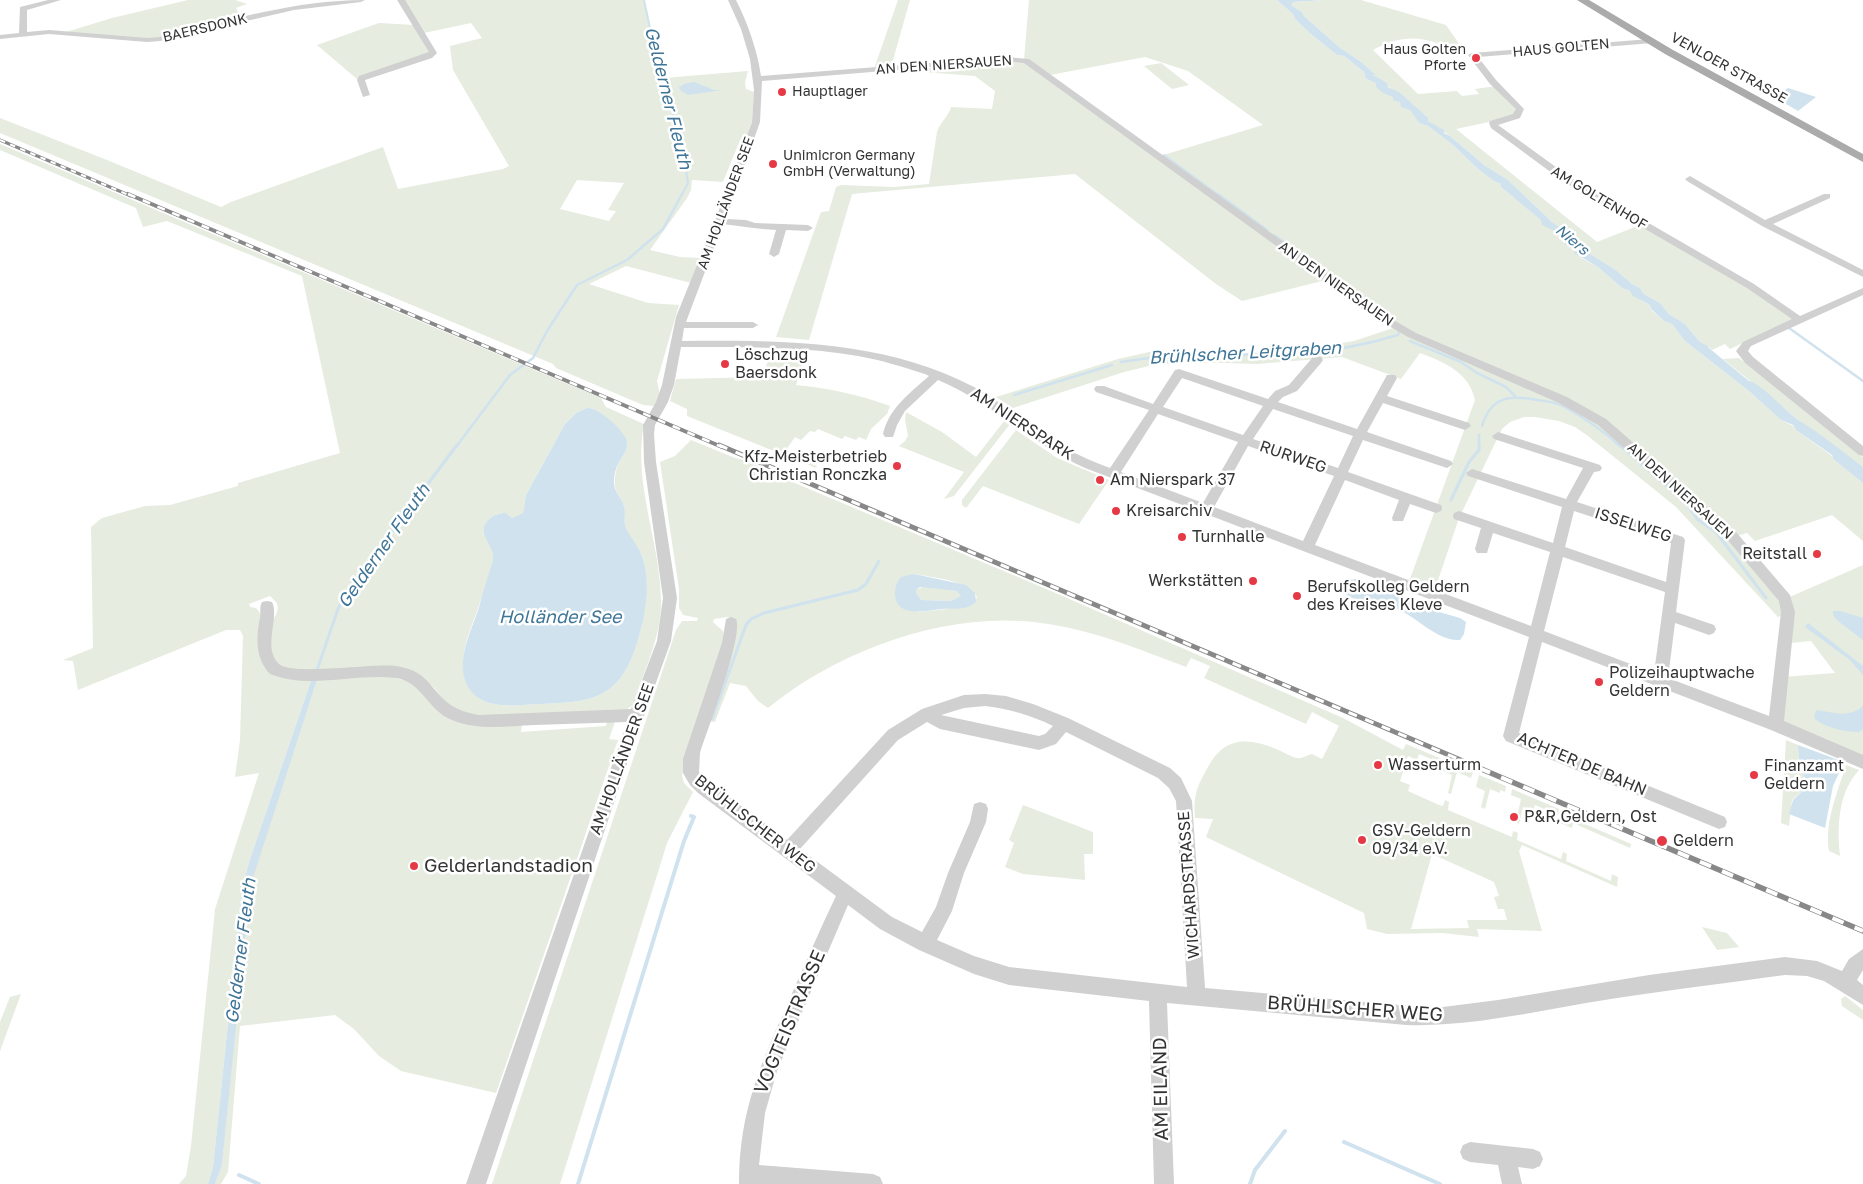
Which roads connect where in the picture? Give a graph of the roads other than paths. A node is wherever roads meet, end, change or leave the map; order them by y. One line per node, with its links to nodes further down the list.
1 (23, 0): 8 (street)
2 (57, 0): 8 (street)
3 (361, 0): 7 (street, BAERSDONK)
4 (401, 0): 14 (street)
5 (732, 0): 13 (street, AM HOLLÄNDER SEE)
6 (1582, 0): 11 (main road, VENLOER STRASSE)
7 (328, 2): 9 (street, BAERSDONK)
8 (23, 9): 9 (street)
9 (23, 34): 10 (street, BAERSDONK)
10 (0, 37)
11 (1650, 41): 12 (street, HAUS GOLTEN); 15 (main road, VENLOER STRASSE)
12 (1472, 55): 25 (street, AM GOLTENHOF)
13 (756, 79): 18 (street, AM HOLLÄNDER SEE); 66 (street, AN DEN NIERSAUEN)
14 (366, 95)
15 (1863, 159)
16 (1690, 179): 19 (street)
17 (1827, 196): 19 (street)
18 (720, 221): 20 (street); 26 (street, AM HOLLÄNDER SEE)
19 (1765, 224): 23 (street)
20 (782, 227): 21 (street); 22 (street)
21 (808, 228)
22 (774, 254)
23 (1863, 274)
24 (1863, 290): 25 (street)
25 (1799, 320): 41 (street)
26 (679, 325): 27 (street); 28 (street, AM HOLLÄNDER SEE)
27 (753, 325)
28 (676, 344): 30 (street, AM NIERSPARK); 64 (street, AM HOLLÄNDER SEE)
29 (1317, 360): 34 (street, RURWEG)
30 (937, 375): 37 (street); 44 (street, AM NIERSPARK)
31 (1391, 378): 33 (street)
32 (1100, 389): 35 (street)
33 (1379, 398): 36 (street); 38 (street)
34 (1270, 404): 35 (street); 38 (street); 40 (street, RURWEG)
35 (1156, 409): 40 (street); 44 (street)
36 (1465, 426)
37 (889, 434)
38 (1360, 434): 42 (street); 45 (street)
39 (1498, 436): 47 (street)
40 (1245, 441): 45 (street, RURWEG); 49 (street, RURWEG)
41 (1863, 452)
42 (1447, 464)
43 (1472, 473): 47 (street)
44 (1113, 474): 49 (street, AM NIERSPARK)
45 (1341, 474): 46 (street, RURWEG); 53 (street)
46 (1406, 498): 48 (street, RURWEG); 51 (street)
47 (1569, 505): 55 (street); 56 (street, ISSELWEG)
48 (1436, 508)
49 (1206, 510): 53 (street, AM NIERSPARK)
50 (1459, 516): 52 (street)
51 (1398, 518)
52 (1488, 526): 54 (street); 55 (street)
53 (1306, 547): 61 (street, AM NIERSPARK)
54 (1482, 549)
55 (1558, 550): 56 (street); 61 (street)
56 (1672, 589): 58 (street, ISSELWEG)
57 (267, 606): 64 (street)
58 (1669, 615): 60 (street); 62 (street, ISSELWEG)
59 (731, 623): 70 (street, BRÜHLSCHER WEG)
60 (1709, 629)
61 (1536, 634): 62 (street, AM NIERSPARK); 69 (street, ACHTER DE BAHN)
62 (1660, 682): 66 (street, AM NIERSPARK)
63 (927, 714): 65 (street, WICHARDSTRASSE); 65 (street); 70 (street, WICHARDSTRASSE)
64 (636, 715): 82 (street, AM HOLLÄNDER SEE)
65 (1062, 723): 77 (street, WICHARDSTRASSE)
66 (1776, 725): 67 (street, AM NIERSPARK)
67 (1863, 762)
68 (980, 809): 72 (street)
69 (1719, 822)
70 (788, 850): 71 (street, BRÜHLSCHER WEG)
71 (845, 894): 72 (street, BRÜHLSCHER WEG); 81 (street, VOGTEISTRASSE)
72 (925, 944): 75 (street, BRÜHLSCHER WEG)
73 (1863, 958): 74 (street)
74 (1846, 983): 76 (street, BRÜHLSCHER WEG); 77 (street, BRÜHLSCHER WEG)
75 (1158, 993): 77 (street, BRÜHLSCHER WEG); 84 (street, AM EILAND)
76 (1863, 996)
77 (1196, 997)
78 (1470, 1152): 79 (street)
79 (1506, 1156): 80 (street); 85 (street)
80 (1533, 1159)
81 (749, 1179): 83 (street)
82 (476, 1184)
83 (873, 1184)
84 (1164, 1184)
85 (1512, 1184)

